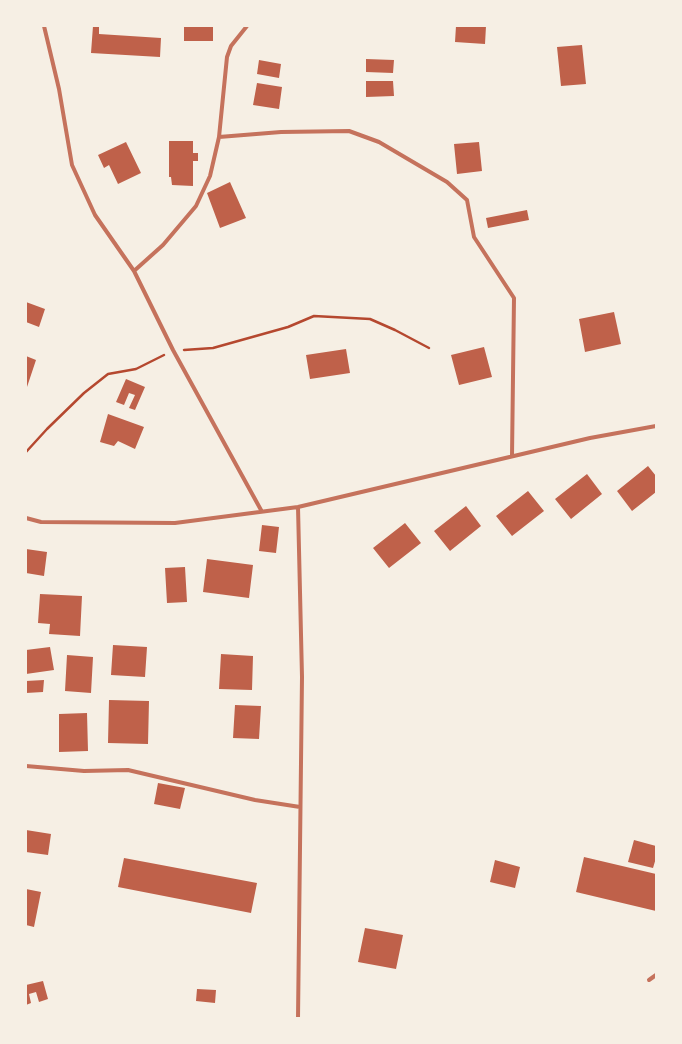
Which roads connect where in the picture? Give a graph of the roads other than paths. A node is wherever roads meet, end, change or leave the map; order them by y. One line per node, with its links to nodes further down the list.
1 (44, 26): 4 (street)
2 (247, 26): 3 (street)
3 (219, 137): 4 (street); 6 (street)
4 (134, 271): 8 (street)
5 (656, 426): 6 (street)
6 (512, 456): 7 (street)
7 (298, 507): 8 (street); 11 (street)
8 (261, 510): 9 (street)
9 (26, 518)
10 (26, 766): 11 (street)
11 (300, 807): 14 (street)
12 (656, 974): 13 (street)
13 (649, 980)
14 (298, 1018)

